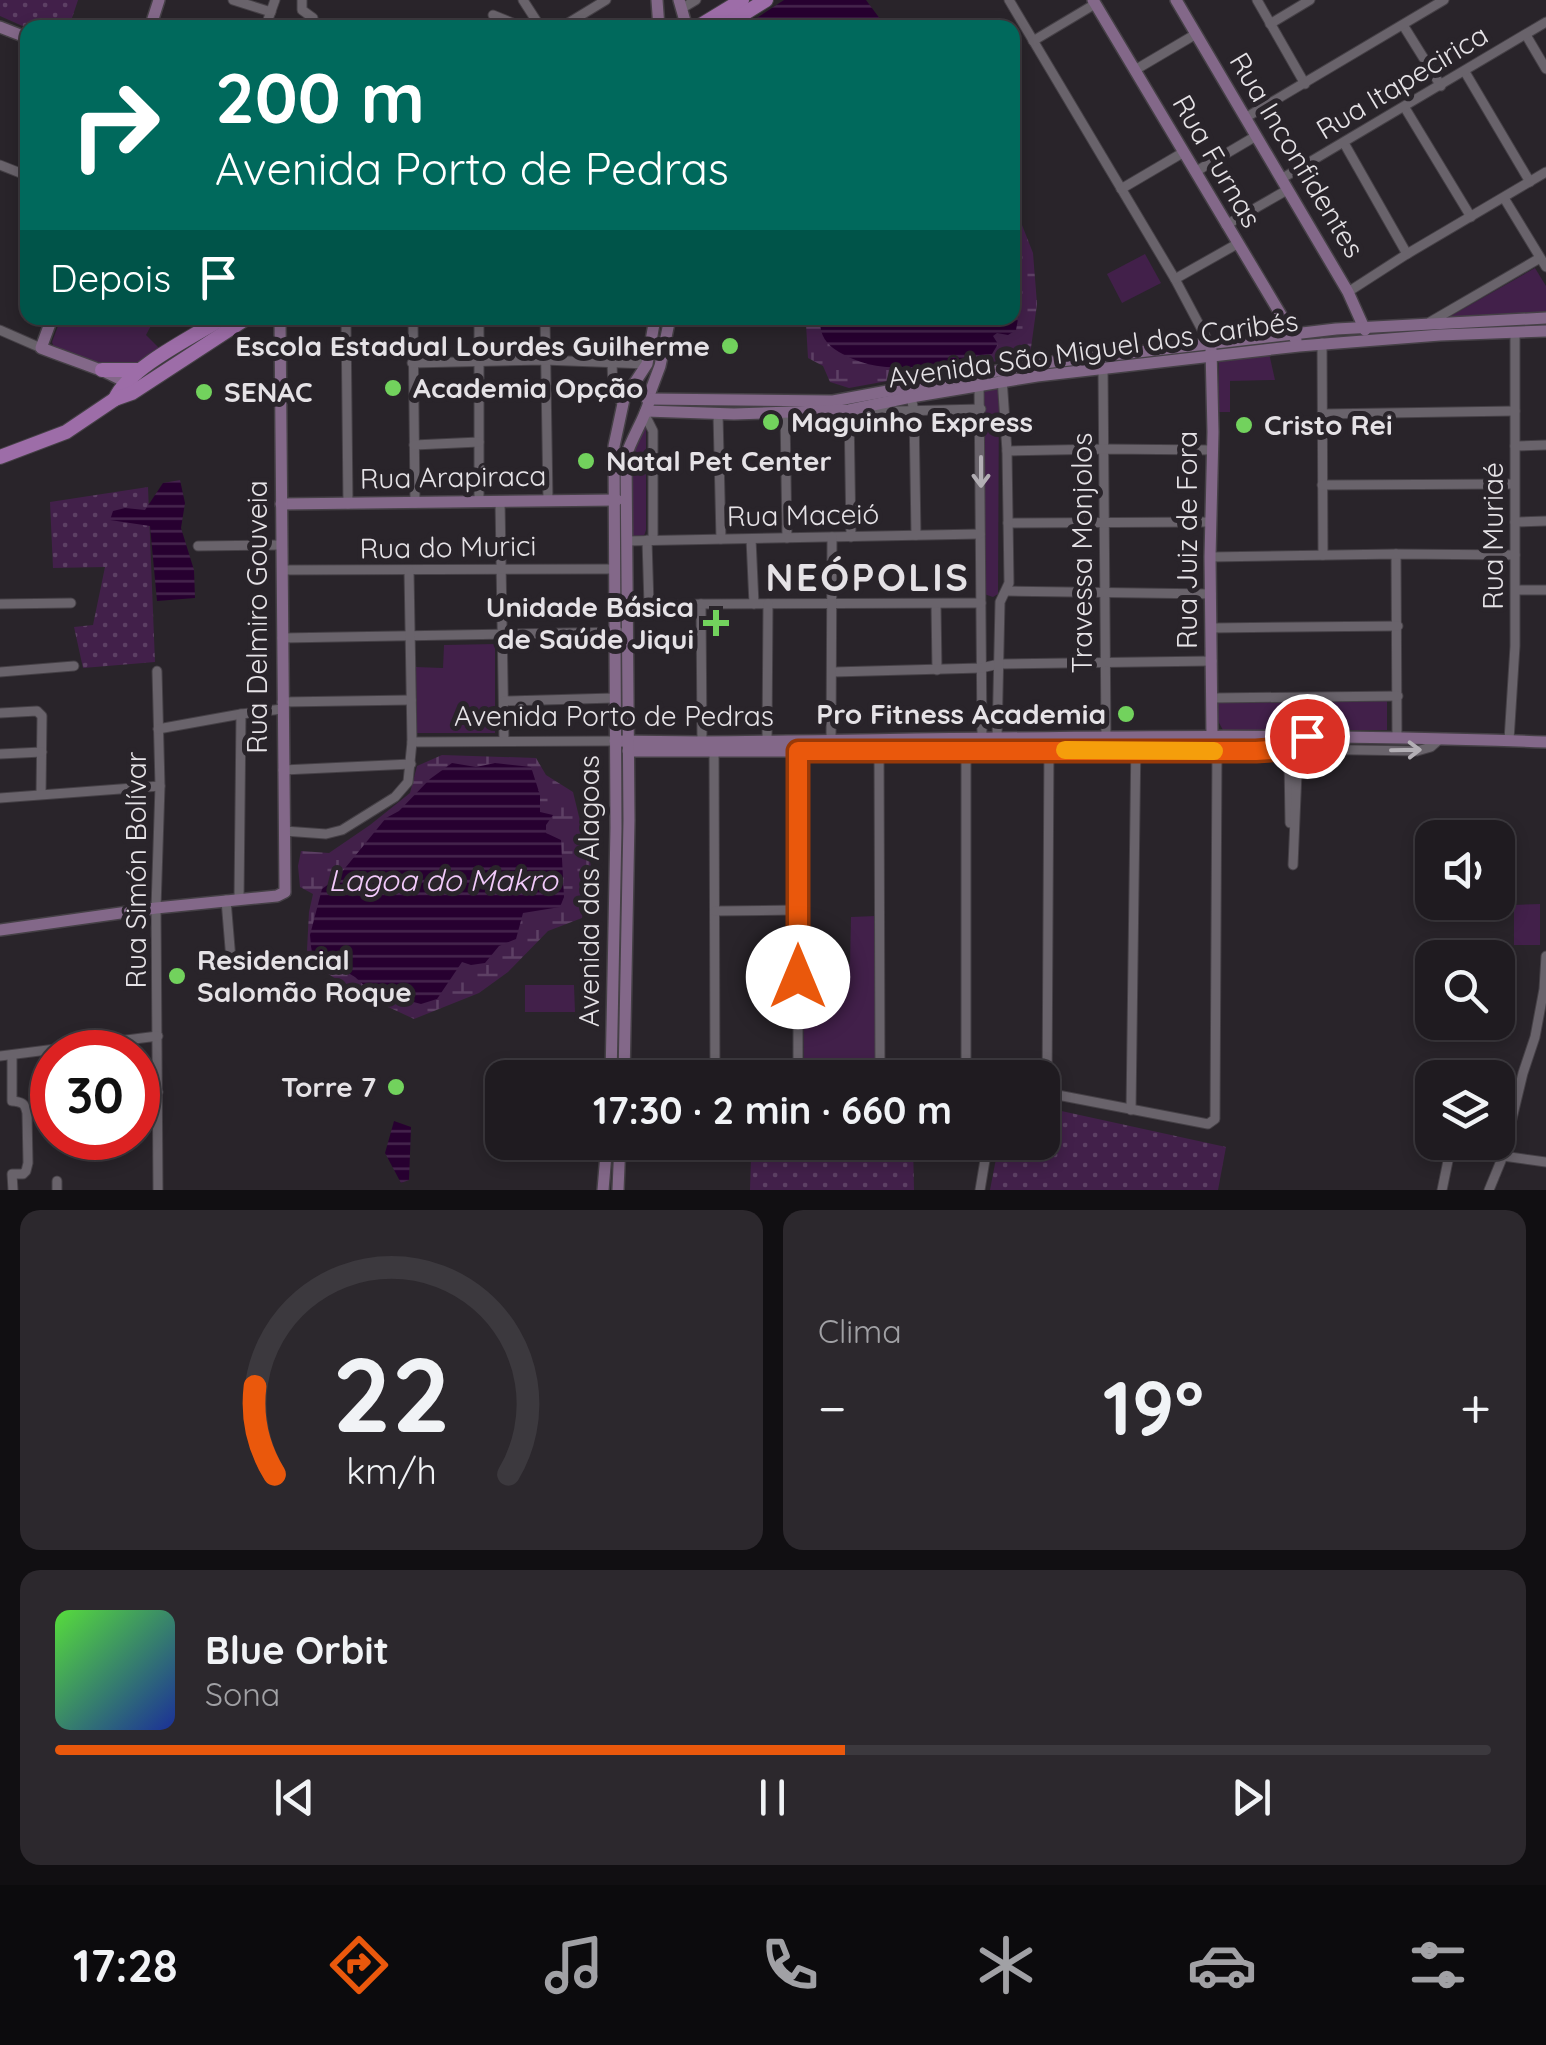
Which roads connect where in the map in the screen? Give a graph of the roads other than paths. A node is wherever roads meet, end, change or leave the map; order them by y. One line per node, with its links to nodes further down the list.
1 (233, 0): 15 (street)
2 (274, 0): 15 (street)
3 (302, 0): 18 (street)
4 (606, 0): 20 (street)
5 (696, 0): 14 (street)
6 (742, 0): 21 (main road)
7 (766, 0): 22 (main road)
8 (1009, 0): 28 (street)
9 (1176, 0): 26 (main road, Rua Inconfidentes)
10 (1257, 0): 24 (street)
11 (1310, 0): 24 (street)
12 (1444, 0): 25 (street)
13 (1094, 2): 28 (street); 30 (main road, Rua Furnas)
14 (680, 4)
15 (271, 12): 17 (street)
16 (494, 15): 19 (street)
17 (268, 20)
18 (312, 20)
19 (506, 20)
20 (573, 20)
21 (709, 20)
22 (734, 20)
23 (1546, 22): 27 (street, Rua Itapecirica)
24 (1270, 24): 32 (street)
25 (1403, 26): 32 (street); 33 (street)
26 (1196, 34): 30 (street); 35 (main road, Rua Inconfidentes)
27 (1526, 35): 29 (street); 31 (street, Rua Itapecirica)
28 (1033, 40): 43 (street)
29 (1546, 69)
30 (1135, 70): 38 (main road, Rua Furnas)
31 (1465, 72): 33 (street, Rua Itapecirica); 41 (street)
32 (1305, 84): 35 (street)
33 (1440, 86): 34 (street, Rua Itapecirica)
34 (1404, 108): 37 (street, Rua Itapecirica); 45 (street)
35 (1246, 118): 36 (main road, Rua Inconfidentes)
36 (1256, 136): 39 (street); 42 (main road, Rua Inconfidentes)
37 (1344, 143): 42 (street, Rua Itapecirica); 48 (street)
38 (1184, 152): 39 (main road, Rua Furnas); 43 (street)
39 (1196, 172): 46 (main road, Rua Furnas)
40 (1546, 172): 41 (street)
41 (1530, 182): 44 (street)
42 (1284, 184): 46 (street, Rua Itapecirica); 51 (main road, Rua Inconfidentes)
43 (1121, 190): 50 (street)
44 (1504, 198): 45 (street); 49 (street)
45 (1471, 217): 48 (street)
46 (1226, 225): 47 (main road, Rua Furnas)
47 (1237, 244): 50 (street); 68 (main road, Rua Furnas)
48 (1408, 254): 51 (street)
49 (1543, 262): 53 (street)
50 (1176, 279): 71 (street)
51 (1348, 292): 67 (main road, Rua Inconfidentes)
52 (1546, 318): 53 (main road, Avenida São Miguel dos Caribés)
53 (1427, 324): 67 (main road, Avenida São Miguel dos Caribés)
54 (49, 325): 70 (main road)
55 (213, 325): 80 (main road)
56 (235, 325): 80 (main road)
57 (278, 325): 109 (main road, Rua Delmiro Gouveia)
58 (346, 325): 110 (street)
59 (412, 325): 75 (street)
60 (479, 325): 74 (street)
61 (545, 325): 72 (street)
62 (654, 325): 76 (main road, Avenida das Alagoas)
63 (669, 325): 85 (main road, Avenida das Alagoas)
64 (0, 330): 70 (street)
65 (1546, 331): 66 (main road, Avenida São Miguel dos Caribés)
66 (1514, 332): 67 (main road, Avenida São Miguel dos Caribés); 91 (street, Rua Muriaé)
67 (1365, 334): 68 (main road, Avenida São Miguel dos Caribés); 69 (main road, Avenida São Miguel dos Caribés)
68 (1296, 340): 69 (main road, Avenida São Miguel dos Caribés); 71 (main road, Avenida São Miguel dos Caribés)
69 (1322, 344): 93 (street)
70 (41, 348): 78 (main road)
71 (1212, 350): 77 (main road, Avenida São Miguel dos Caribés); 79 (main road, Avenida São Miguel dos Caribés); 99 (main road, Rua Juiz de Fora)
72 (544, 360): 73 (street); 74 (street); 106 (street)
73 (612, 361): 76 (street); 84 (street, Avenida das Alagoas)
74 (478, 362): 75 (street); 94 (street)
75 (412, 363): 95 (street)
76 (647, 364): 84 (main road, Avenida das Alagoas)
77 (1103, 369): 79 (main road, Avenida São Miguel dos Caribés); 98 (street, Travessa Monjolos)
78 (102, 370): 80 (main road); 82 (main road)
79 (1001, 376): 81 (main road, Avenida São Miguel dos Caribés); 100 (street)
80 (142, 377): 82 (main road)
81 (979, 380): 83 (main road, Avenida São Miguel dos Caribés); 86 (main road, Avenida São Miguel dos Caribés); 87 (street)
82 (120, 393): 101 (main road)
83 (912, 397): 88 (main road, Avenida São Miguel dos Caribés); 89 (street)
84 (624, 401): 85 (main road); 85 (main road); 104 (main road, Avenida das Alagoas)
85 (646, 407): 86 (main road, Avenida São Miguel dos Caribés); 92 (main road, Avenida São Miguel dos Caribés); 104 (main road, Avenida das Alagoas); 123 (street)
86 (752, 407): 90 (main road, Avenida São Miguel dos Caribés); 92 (main road, Avenida São Miguel dos Caribés)
87 (981, 409): 89 (street, Avenida São Miguel dos Caribés); 116 (street, one-way to 116)
88 (850, 411): 89 (street, Avenida São Miguel dos Caribés); 90 (main road, Avenida São Miguel dos Caribés); 118 (street)
89 (914, 411): 117 (street)
90 (784, 412): 121 (street)
91 (1515, 412): 93 (street); 97 (street, Rua Muriaé)
92 (718, 414): 122 (street)
93 (1322, 414): 103 (street)
94 (479, 442): 95 (street); 107 (street)
95 (414, 445): 108 (street)
96 (1546, 445): 97 (street)
97 (1515, 446): 102 (street, Rua Muriaé)
98 (1104, 448): 99 (street); 100 (street); 112 (street, Travessa Monjolos)
99 (1213, 450): 113 (main road, Rua Juiz de Fora)
100 (1007, 451): 115 (street)
101 (4, 452)
102 (1514, 484): 103 (street); 114 (street, Rua Muriaé)
103 (1322, 485): 128 (street)
104 (620, 500): 106 (main road, Rua Arapiraca); 124 (main road, Avenida das Alagoas); 132 (main road, Avenida das Alagoas)
105 (500, 501): 106 (main road, Rua Arapiraca); 107 (main road, Rua Arapiraca); 131 (street)
106 (548, 501)
107 (479, 502): 108 (main road, Rua Arapiraca)
108 (414, 503): 110 (main road, Rua Arapiraca)
109 (282, 504): 110 (main road, Rua Arapiraca); 126 (main road, Rua Delmiro Gouveia)
110 (348, 504)
111 (1546, 521): 114 (street)
112 (1104, 522): 113 (street); 115 (street); 138 (street, Travessa Monjolos)
113 (1211, 522): 130 (main road, Rua Juiz de Fora)
114 (1515, 522): 129 (street, Rua Muriaé)
115 (1008, 523): 137 (street)
116 (980, 534): 117 (street, Rua Maceió); 146 (street)
117 (916, 535): 118 (street, Rua Maceió)
118 (851, 536): 119 (street, Rua Maceió)
119 (832, 537): 121 (street, Rua Maceió); 148 (street)
120 (751, 538): 121 (street, Rua Maceió); 122 (street, Rua Maceió); 143 (street)
121 (787, 538)
122 (721, 539): 123 (street, Rua Maceió)
123 (650, 540): 124 (street, Rua Maceió); 147 (street)
124 (627, 541): 149 (main road, Avenida das Alagoas)
125 (198, 546): 126 (street)
126 (282, 546): 133 (main road, Rua Delmiro Gouveia)
127 (1396, 554): 128 (street); 129 (street); 151 (street)
128 (1322, 555): 130 (street)
129 (1515, 556): 135 (street, Rua Muriaé)
130 (1210, 557): 139 (main road, Rua Juiz de Fora)
131 (501, 568): 132 (street, Rua do Murici); 134 (street, Rua do Murici); 158 (street)
132 (614, 569): 150 (main road, Avenida das Alagoas)
133 (282, 570): 134 (street, Rua do Murici); 159 (main road, Rua Delmiro Gouveia)
134 (408, 570): 157 (street)
135 (1516, 590): 136 (street); 186 (street, Rua Muriaé)
136 (1546, 590)
137 (1006, 591): 138 (street); 154 (street)
138 (1104, 592): 139 (street); 161 (street, Travessa Monjolos)
139 (1211, 594): 152 (main road, Rua Juiz de Fora)
140 (71, 603): 141 (street)
141 (0, 604)
142 (700, 604): 143 (street); 147 (street); 194 (street)
143 (754, 604): 144 (street)
144 (768, 604): 148 (street); 187 (street)
145 (936, 604): 146 (street); 148 (street); 165 (street)
146 (980, 604): 153 (street)
147 (649, 605): 149 (street)
148 (833, 605): 168 (street)
149 (629, 607): 150 (street); 156 (main road, Avenida das Alagoas)
150 (614, 608): 155 (main road, Avenida das Alagoas)
151 (1398, 626): 152 (street); 169 (street)
152 (1211, 628): 160 (main road, Rua Juiz de Fora)
153 (981, 629): 154 (street); 164 (street)
154 (1000, 630): 162 (street)
155 (614, 632): 156 (street); 158 (street); 170 (main road, Avenida das Alagoas)
156 (628, 632): 190 (main road, Avenida das Alagoas)
157 (409, 634): 158 (street); 159 (street); 172 (street)
158 (504, 634): 173 (street)
159 (282, 638): 174 (main road, Rua Delmiro Gouveia)
160 (1212, 661): 161 (street); 171 (main road, Rua Juiz de Fora)
161 (1104, 663): 162 (street); 182 (street, Travessa Monjolos)
162 (1000, 664): 164 (street); 181 (street)
163 (74, 666): 167 (street)
164 (981, 668): 165 (street); 180 (street)
165 (937, 670): 168 (street)
166 (156, 671): 177 (street, Rua Simón Bolívar)
167 (0, 672)
168 (833, 672): 185 (street)
169 (1398, 696): 171 (street); 179 (street)
170 (614, 698): 173 (street); 190 (main road, Avenida das Alagoas)
171 (1212, 698): 178 (main road, Rua Juiz de Fora)
172 (411, 700): 174 (street); 188 (street)
173 (504, 701): 184 (street)
174 (282, 706): 176 (street); 202 (main road, Rua Delmiro Gouveia)
175 (0, 714): 199 (street)
176 (241, 714): 177 (street); 212 (street)
177 (158, 729): 203 (street, Rua Simón Bolívar)
178 (1212, 736): 193 (main road, Avenida Porto de Pedras); 196 (main road, Avenida Porto de Pedras)
179 (1397, 736): 183 (main road, Avenida Porto de Pedras); 196 (main road, Avenida Porto de Pedras)
180 (982, 738): 181 (main road, Avenida Porto de Pedras); 191 (main road, Avenida Porto de Pedras)
181 (998, 738): 192 (main road, Avenida Porto de Pedras)
182 (1106, 738): 192 (main road, Avenida Porto de Pedras); 193 (main road, Avenida Porto de Pedras)
183 (1440, 739): 186 (main road, Avenida Porto de Pedras); 196 (street, Avenida Porto de Pedras, one-way to 183)
184 (504, 740): 188 (street, Avenida Porto de Pedras); 190 (street, Avenida Porto de Pedras)
185 (831, 740): 187 (main road, Avenida Porto de Pedras); 195 (main road, Avenida Porto de Pedras)
186 (1509, 740): 189 (main road, Avenida Porto de Pedras)
187 (767, 741): 194 (main road, Avenida Porto de Pedras)
188 (412, 742): 201 (street)
189 (1546, 742)
190 (624, 744): 194 (main road, Avenida Porto de Pedras); 204 (main road, Avenida das Alagoas); 207 (main road, Avenida das Alagoas)
191 (966, 744): 192 (main road, Avenida Porto de Pedras); 195 (main road, Avenida Porto de Pedras); 228 (street)
192 (1049, 744): 193 (main road, Avenida Porto de Pedras); 229 (street)
193 (1135, 744): 198 (main road, Avenida Porto de Pedras); 232 (street)
194 (710, 745): 197 (main road, Avenida Porto de Pedras); 215 (street)
195 (879, 745): 197 (main road, Avenida Porto de Pedras); 227 (street)
196 (1297, 746): 198 (main road, Avenida Porto de Pedras); 210 (street)
197 (798, 751): 214 (street)
198 (1217, 751): 232 (street)
199 (42, 752): 200 (street); 205 (street)
200 (0, 754)
201 (411, 764): 202 (street); 209 (street)
202 (283, 770): 209 (main road, Rua Delmiro Gouveia)
203 (160, 786): 205 (street); 213 (street, Rua Simón Bolívar)
204 (616, 793): 207 (main road); 208 (main road, Avenida das Alagoas)
205 (41, 794): 206 (street)
206 (0, 798)
207 (629, 820): 211 (main road, Avenida das Alagoas)
208 (616, 828): 211 (main road); 223 (main road, Avenida das Alagoas)
209 (284, 831): 212 (main road, Rua Delmiro Gouveia)
210 (1293, 865)
211 (628, 871): 224 (main road, Avenida das Alagoas)
212 (232, 900): 213 (main road); 218 (street)
213 (156, 908): 216 (main road); 219 (street, Rua Simón Bolívar)
214 (797, 910): 215 (street); 226 (street)
215 (715, 911): 225 (street)
216 (0, 930)
217 (1546, 956): 231 (street)
218 (230, 960)
219 (158, 1030)
220 (30, 1053): 221 (street)
221 (12, 1055): 222 (street); 241 (street)
222 (0, 1056)
223 (618, 1060)
224 (619, 1060)
225 (716, 1060)
226 (798, 1060)
227 (880, 1060)
228 (966, 1060)
229 (1045, 1060)
230 (1060, 1095): 232 (street)
231 (1515, 1106)
232 (1130, 1110)
233 (1515, 1158): 240 (street)
234 (158, 1160): 242 (street, Rua Simón Bolívar)
235 (606, 1160): 243 (main road)
236 (619, 1160): 244 (main road)
237 (985, 1160): 245 (street)
238 (1448, 1160): 246 (street)
239 (1501, 1160): 247 (street)
240 (1546, 1162)
241 (13, 1190)
242 (158, 1190)
243 (604, 1190)
244 (618, 1190)
245 (980, 1190)
246 (1442, 1190)
247 (1490, 1190)

